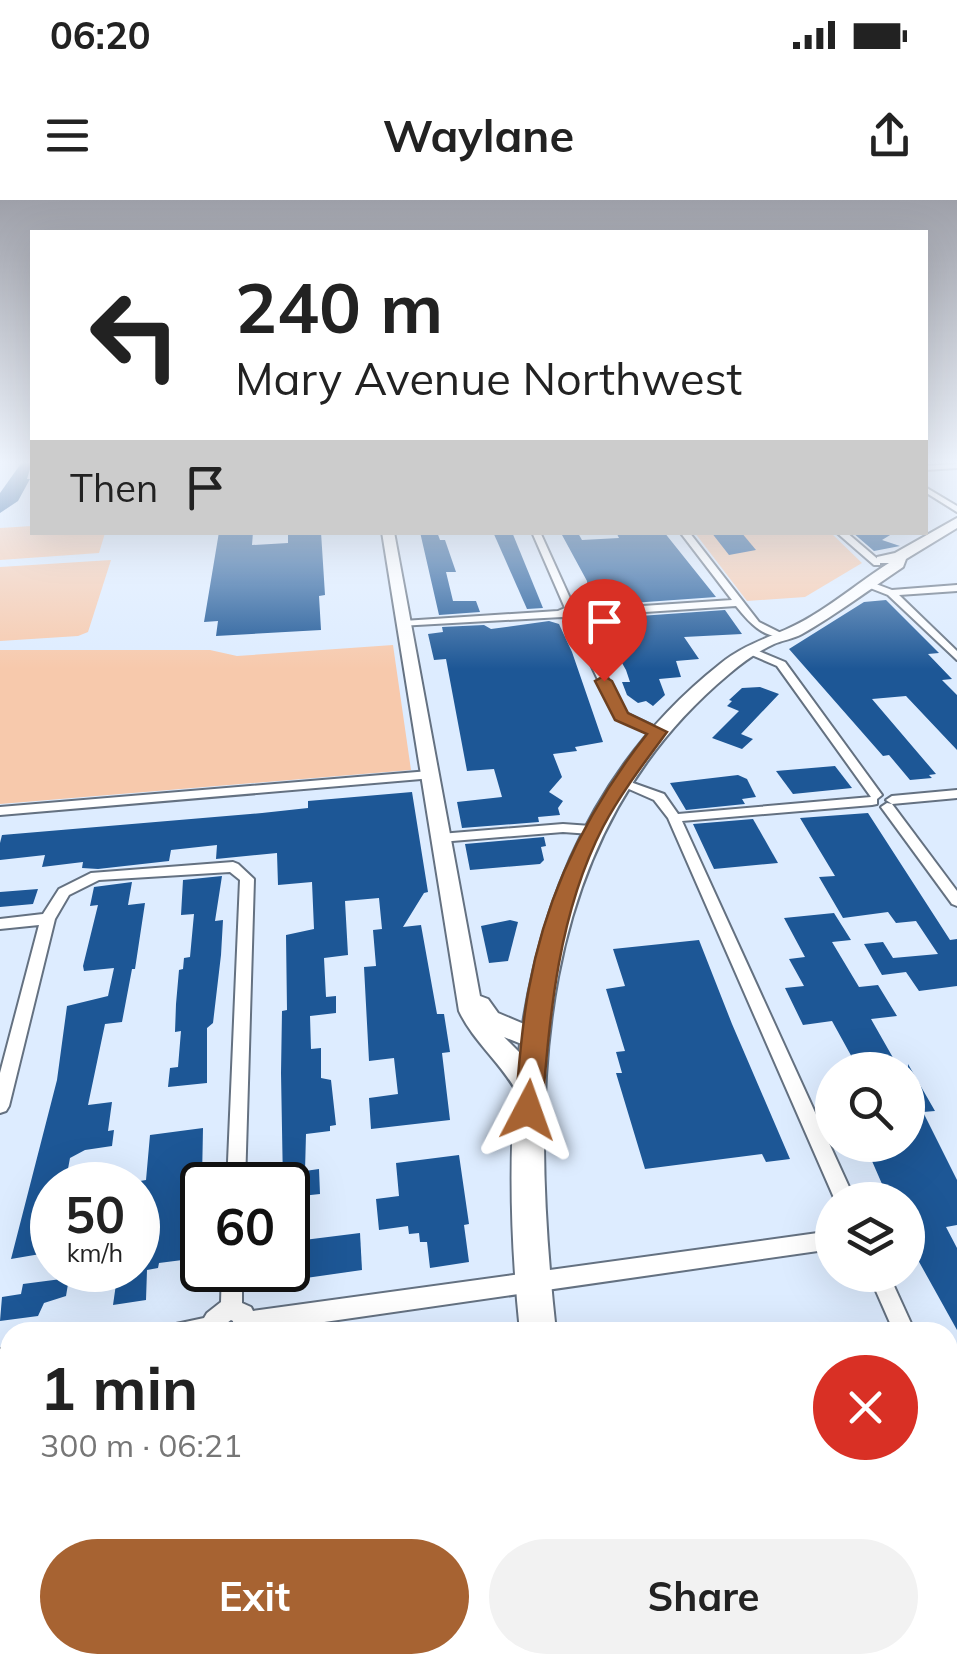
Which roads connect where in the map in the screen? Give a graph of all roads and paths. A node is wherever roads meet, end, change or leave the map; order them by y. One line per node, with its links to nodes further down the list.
1 (942, 531): 6 (main road)
2 (388, 535): 13 (main road)
3 (537, 535): 12 (street)
4 (686, 535): 11 (street)
5 (843, 535): 7 (street)
6 (899, 557): 7 (main road); 8 (main road)
7 (877, 564): 14 (main road)
8 (868, 584): 10 (street); 14 (main road)
9 (957, 588): 10 (street)
10 (891, 593): 16 (street)
11 (738, 603): 12 (street); 14 (street)
12 (572, 613): 13 (street); 17 (street)
13 (403, 624): 18 (main road)
14 (780, 635): 15 (main road)
15 (751, 652): 17 (main road); 21 (street)
16 (957, 657)
17 (658, 732): 19 (main road)
18 (428, 775): 23 (street); 26 (main road)
19 (619, 782): 24 (street); 25 (main road)
20 (957, 794): 22 (street)
21 (874, 798): 22 (street); 24 (street)
22 (890, 803): 27 (street)
23 (0, 810)
24 (674, 818): 35 (street)
25 (591, 830): 26 (street); 31 (main road)
26 (440, 838): 30 (main road)
27 (957, 901)
28 (48, 920): 29 (street); 33 (street); 34 (street)
29 (0, 924)
30 (465, 983): 31 (main road); 32 (main road)
31 (534, 1039): 32 (main road)
32 (529, 1092): 37 (main road)
33 (0, 1106)
34 (237, 1162)
35 (837, 1182)
36 (815, 1242): 37 (street)
37 (534, 1283): 41 (street); 42 (main road)
38 (235, 1292): 41 (street)
39 (887, 1292): 43 (street)
40 (215, 1322): 41 (street)
41 (240, 1322)
42 (537, 1322)
43 (900, 1322)

